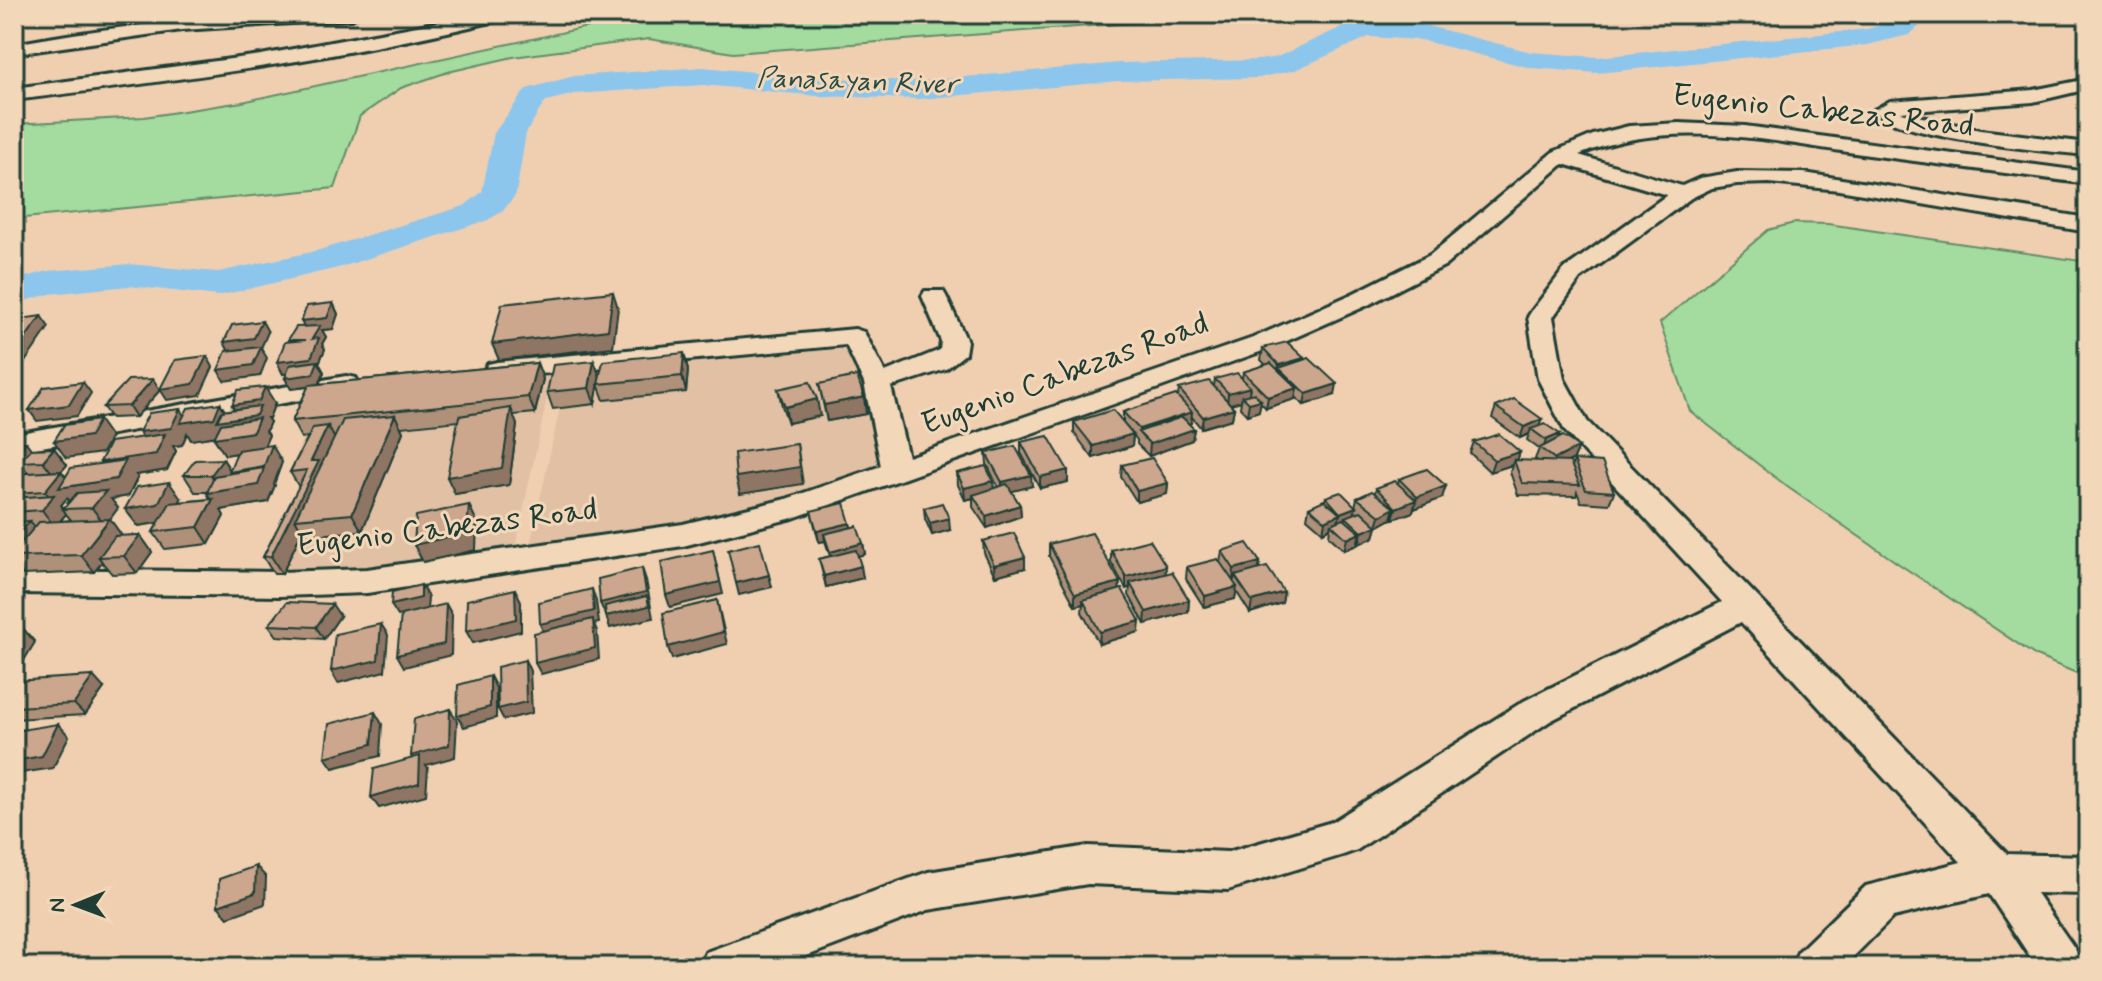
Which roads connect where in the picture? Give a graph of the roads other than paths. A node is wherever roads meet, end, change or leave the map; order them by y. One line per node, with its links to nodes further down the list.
1 (352, 14): 4 (street)
2 (428, 14): 3 (street)
3 (497, 16): 6 (street)
4 (14, 49)
5 (2088, 84): 7 (street)
6 (14, 94)
7 (2088, 149)
8 (1560, 156): 9 (street, Eugenio Cabezas Road); 10 (street); 19 (street, Eugenio Cabezas Road)
9 (2088, 178)
10 (1683, 193): 11 (street); 21 (street)
11 (2088, 225)
12 (934, 296): 15 (street)
13 (477, 372): 15 (street)
14 (366, 383): 16 (street)
15 (877, 383): 19 (street)
16 (67, 435): 17 (street); 18 (street)
17 (14, 443)
18 (35, 466)
19 (897, 472): 20 (street, Eugenio Cabezas Road)
20 (14, 581)
21 (1745, 605): 22 (street); 24 (street)
22 (1998, 873): 23 (street); 25 (street); 26 (street)
23 (2088, 875)
24 (721, 967)
25 (1813, 967)
26 (2062, 967)

